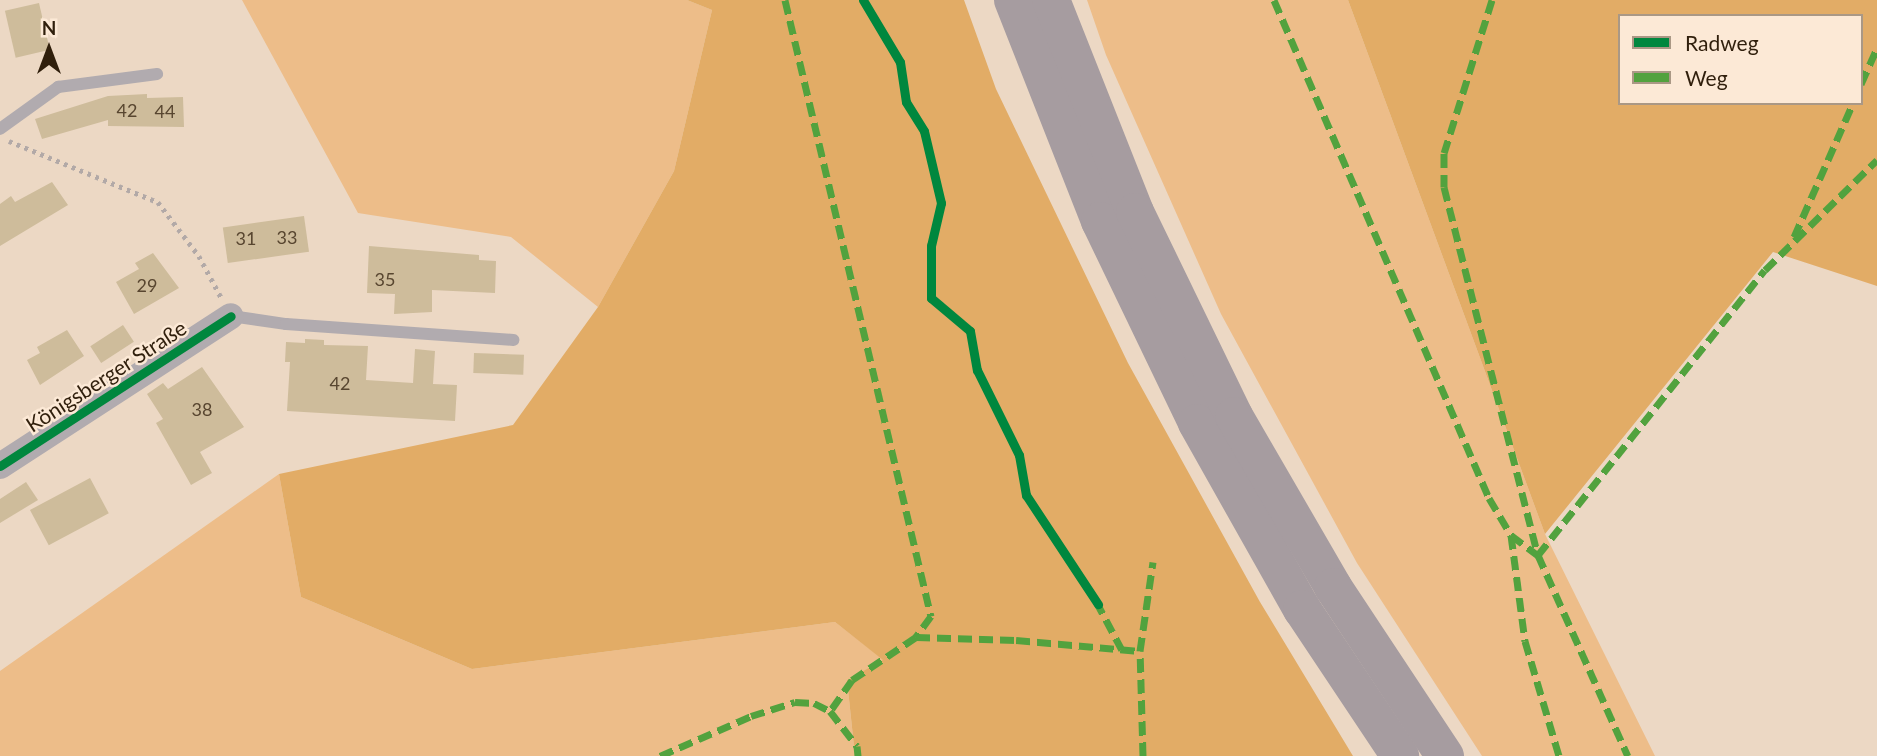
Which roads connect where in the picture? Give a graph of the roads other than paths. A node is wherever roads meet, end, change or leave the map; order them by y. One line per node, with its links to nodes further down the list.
1 (1013, 0): 8 (highway)
2 (1051, 0): 9 (highway)
3 (157, 74): 4 (lane)
4 (0, 129)
5 (231, 316): 6 (lane); 7 (street, Königsberger Straße)
6 (513, 340)
7 (0, 466)
8 (1400, 756)
9 (1445, 756)

